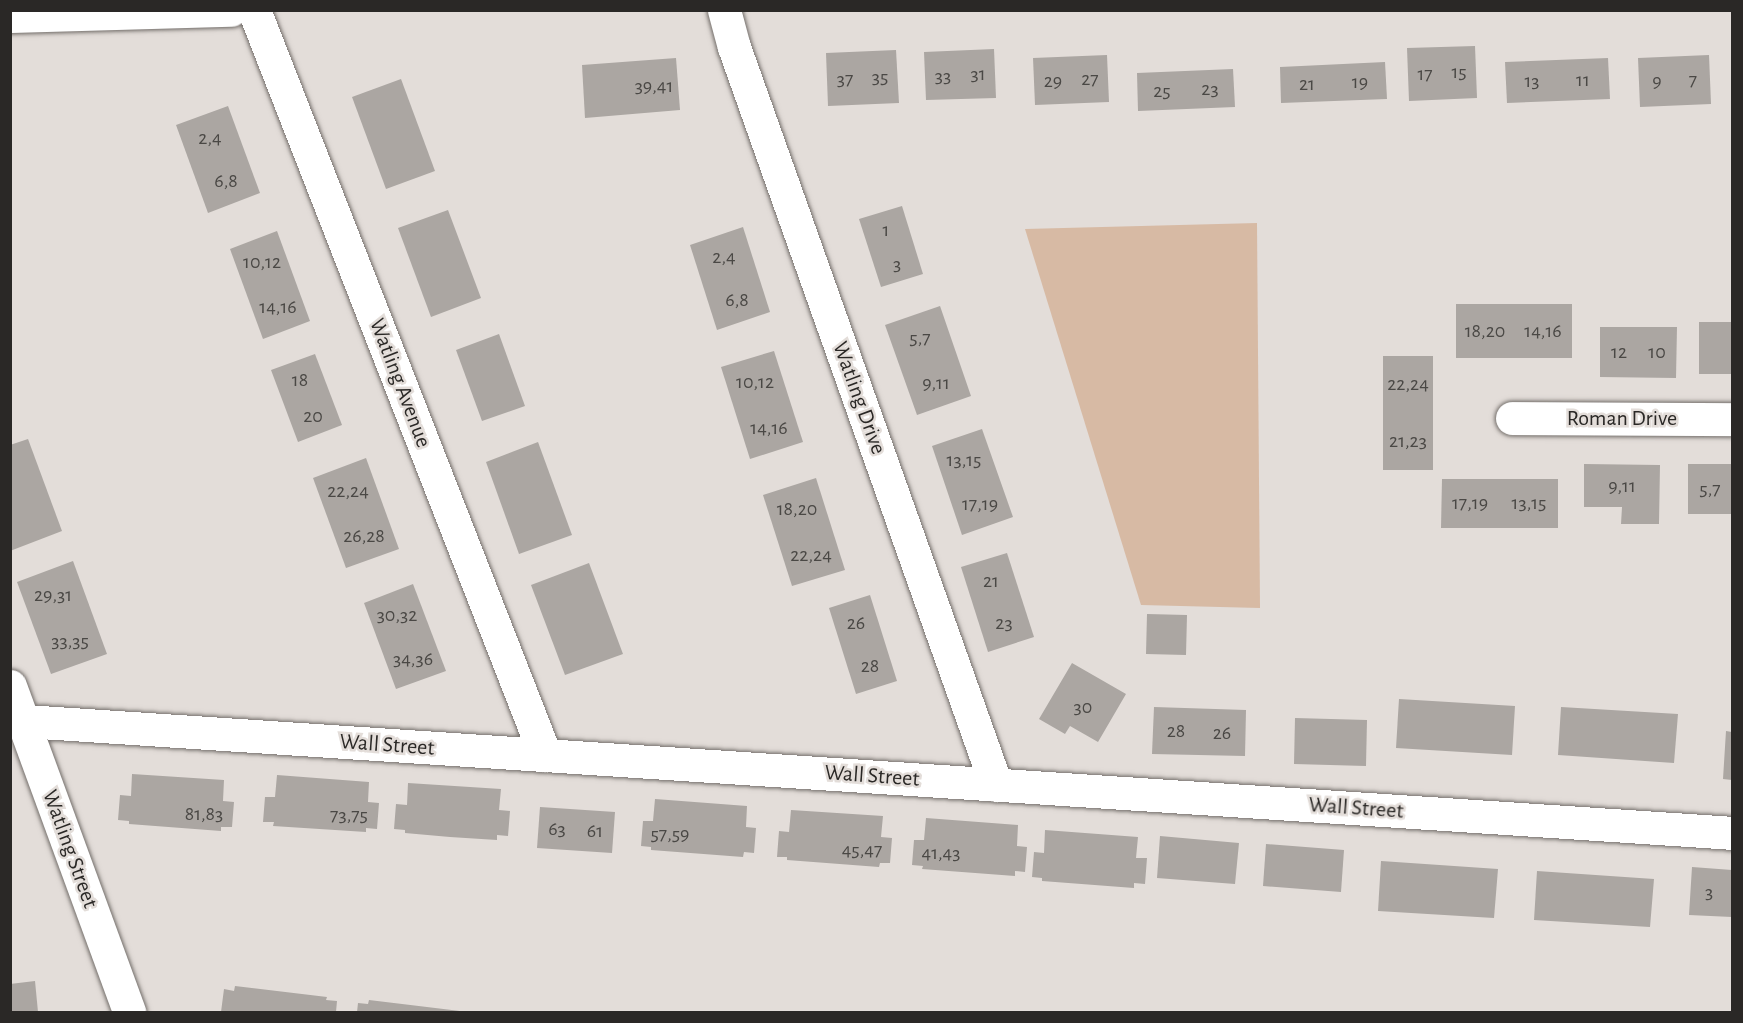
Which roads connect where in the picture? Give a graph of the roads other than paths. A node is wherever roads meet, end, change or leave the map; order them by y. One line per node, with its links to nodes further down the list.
1 (231, 10): 4 (street)
2 (254, 10): 10 (street, Watling Avenue)
3 (724, 10): 11 (street, Watling Drive)
4 (133, 12): 5 (street)
5 (10, 16)
6 (1512, 418): 7 (street, Roman Drive)
7 (1732, 419)
8 (10, 686): 9 (street, Watling Street)
9 (17, 721): 10 (street, Wall Street); 13 (street, Watling Street)
10 (545, 755): 11 (street, Wall Street)
11 (996, 785): 12 (street, Wall Street)
12 (1732, 833)
13 (129, 1012)

